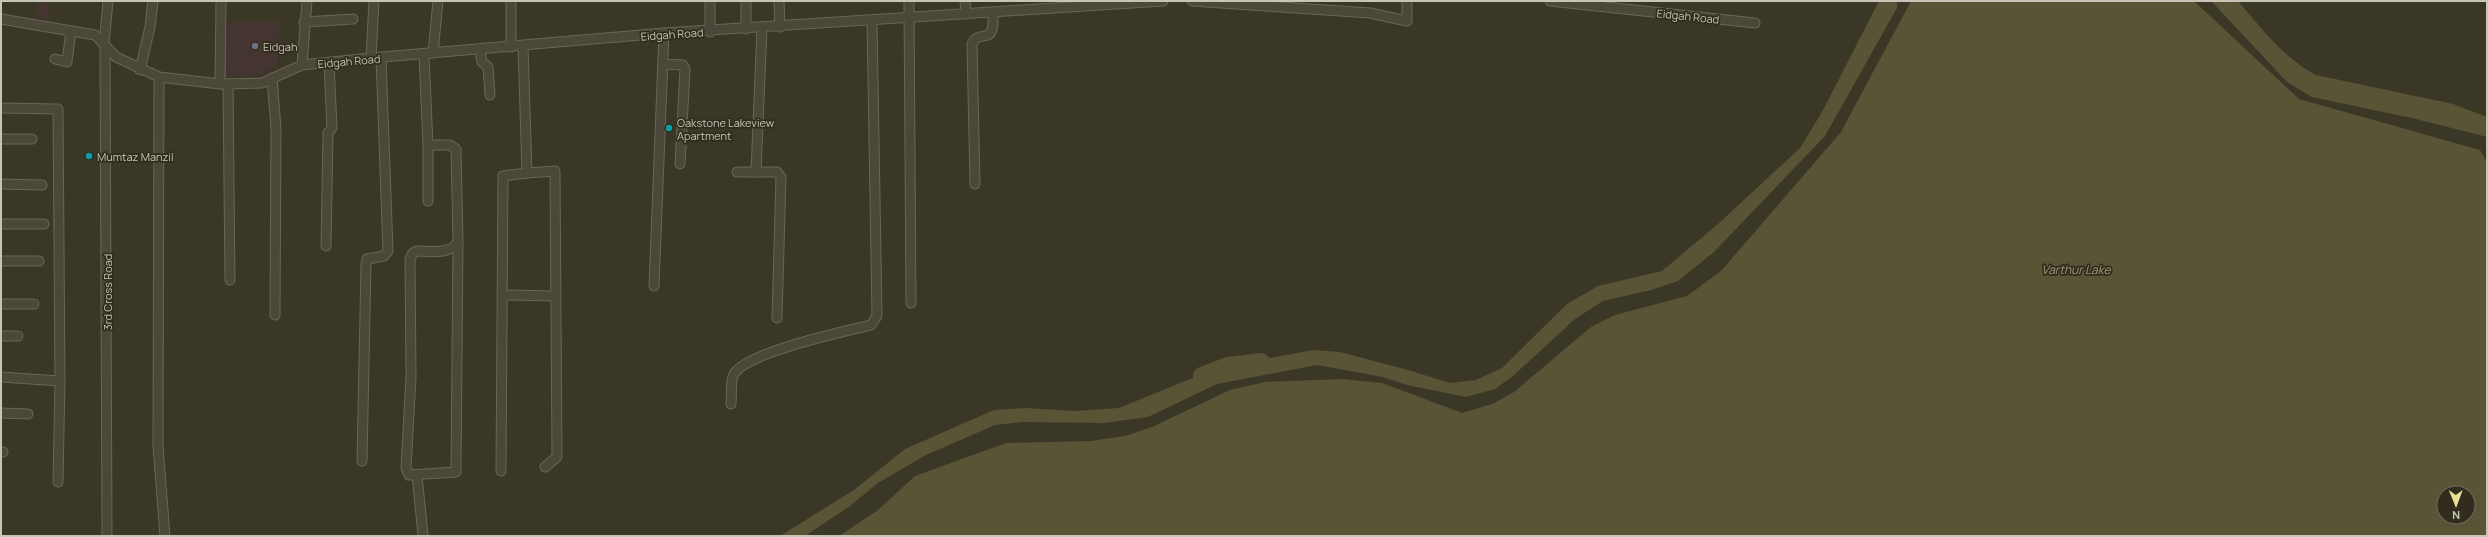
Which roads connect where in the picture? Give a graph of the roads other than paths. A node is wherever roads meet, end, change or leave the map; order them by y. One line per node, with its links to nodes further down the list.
1 (108, 1): 33 (street, 3rd Cross Road)
2 (153, 1): 43 (street)
3 (221, 1): 46 (street)
4 (307, 1): 25 (street)
5 (374, 1): 38 (street)
6 (438, 1): 37 (street)
7 (511, 1): 35 (street)
8 (710, 1): 31 (street)
9 (746, 1): 29 (street)
10 (779, 1): 27 (street)
11 (909, 1): 21 (street)
12 (966, 1): 20 (street)
13 (1163, 1): 19 (street, Eidgah Road)
14 (1192, 1): 18 (street)
15 (1337, 1): 18 (street)
16 (1408, 1): 18 (street)
17 (1550, 1): 26 (street, Eidgah Road)
18 (1337, 11)
19 (993, 12): 20 (street, Eidgah Road); 57 (street)
20 (966, 14): 21 (street, Eidgah Road)
21 (909, 18): 24 (street, Eidgah Road); 70 (street)
22 (1, 19): 30 (street, Eidgah Road)
23 (353, 19): 25 (street)
24 (872, 21): 27 (street, Eidgah Road); 79 (street)
25 (304, 22): 42 (street)
26 (1755, 23)
27 (780, 27): 28 (street, Eidgah Road)
28 (762, 28): 29 (street, Eidgah Road); 54 (street)
29 (746, 29): 31 (street, Eidgah Road)
30 (71, 31): 33 (street, Eidgah Road); 39 (street)
31 (710, 32): 32 (street, Eidgah Road)
32 (664, 34): 34 (street, Eidgah Road); 41 (street)
33 (105, 46): 43 (street, Eidgah Road); 88 (street, 3rd Cross Road)
34 (523, 46): 35 (street, Eidgah Road); 55 (street)
35 (511, 47): 36 (street, Eidgah Road)
36 (480, 50): 37 (street, Eidgah Road); 47 (street)
37 (429, 54): 38 (street, Eidgah Road); 51 (street)
38 (376, 58): 40 (street, Eidgah Road); 82 (street)
39 (55, 59)
40 (329, 62): 42 (street, Eidgah Road); 63 (street)
41 (663, 64): 52 (street); 67 (street)
42 (302, 65): 45 (street, Eidgah Road)
43 (140, 70): 44 (street, Eidgah Road)
44 (159, 77): 46 (street, Eidgah Road); 89 (street)
45 (272, 78): 46 (street, Eidgah Road); 73 (street)
46 (224, 84): 66 (street)
47 (490, 95)
48 (1, 108): 78 (street)
49 (1, 139): 50 (street)
50 (32, 139)
51 (428, 145): 59 (street); 62 (street)
52 (680, 164)
53 (736, 172): 54 (street)
54 (756, 172): 74 (street)
55 (527, 173): 68 (street); 69 (street)
56 (1, 184): 58 (street)
57 (975, 184)
58 (42, 185)
59 (428, 201)
60 (1, 224): 61 (street)
61 (44, 224)
62 (458, 241): 85 (street); 85 (street)
63 (326, 246)
64 (1, 261): 65 (street)
65 (39, 261)
66 (230, 280)
67 (654, 286)
68 (502, 295): 69 (street); 84 (street)
69 (556, 296): 83 (street)
70 (911, 303)
71 (1, 304): 72 (street)
72 (34, 304)
73 (275, 315)
74 (777, 318)
75 (1, 336): 76 (street)
76 (18, 336)
77 (1, 377): 78 (street)
78 (60, 381): 86 (street)
79 (731, 404)
80 (1, 413): 81 (street)
81 (28, 414)
82 (362, 461)
83 (545, 467)
84 (501, 471)
85 (417, 475): 87 (street)
86 (58, 482)
87 (423, 535)
88 (107, 536)
89 (165, 536)

